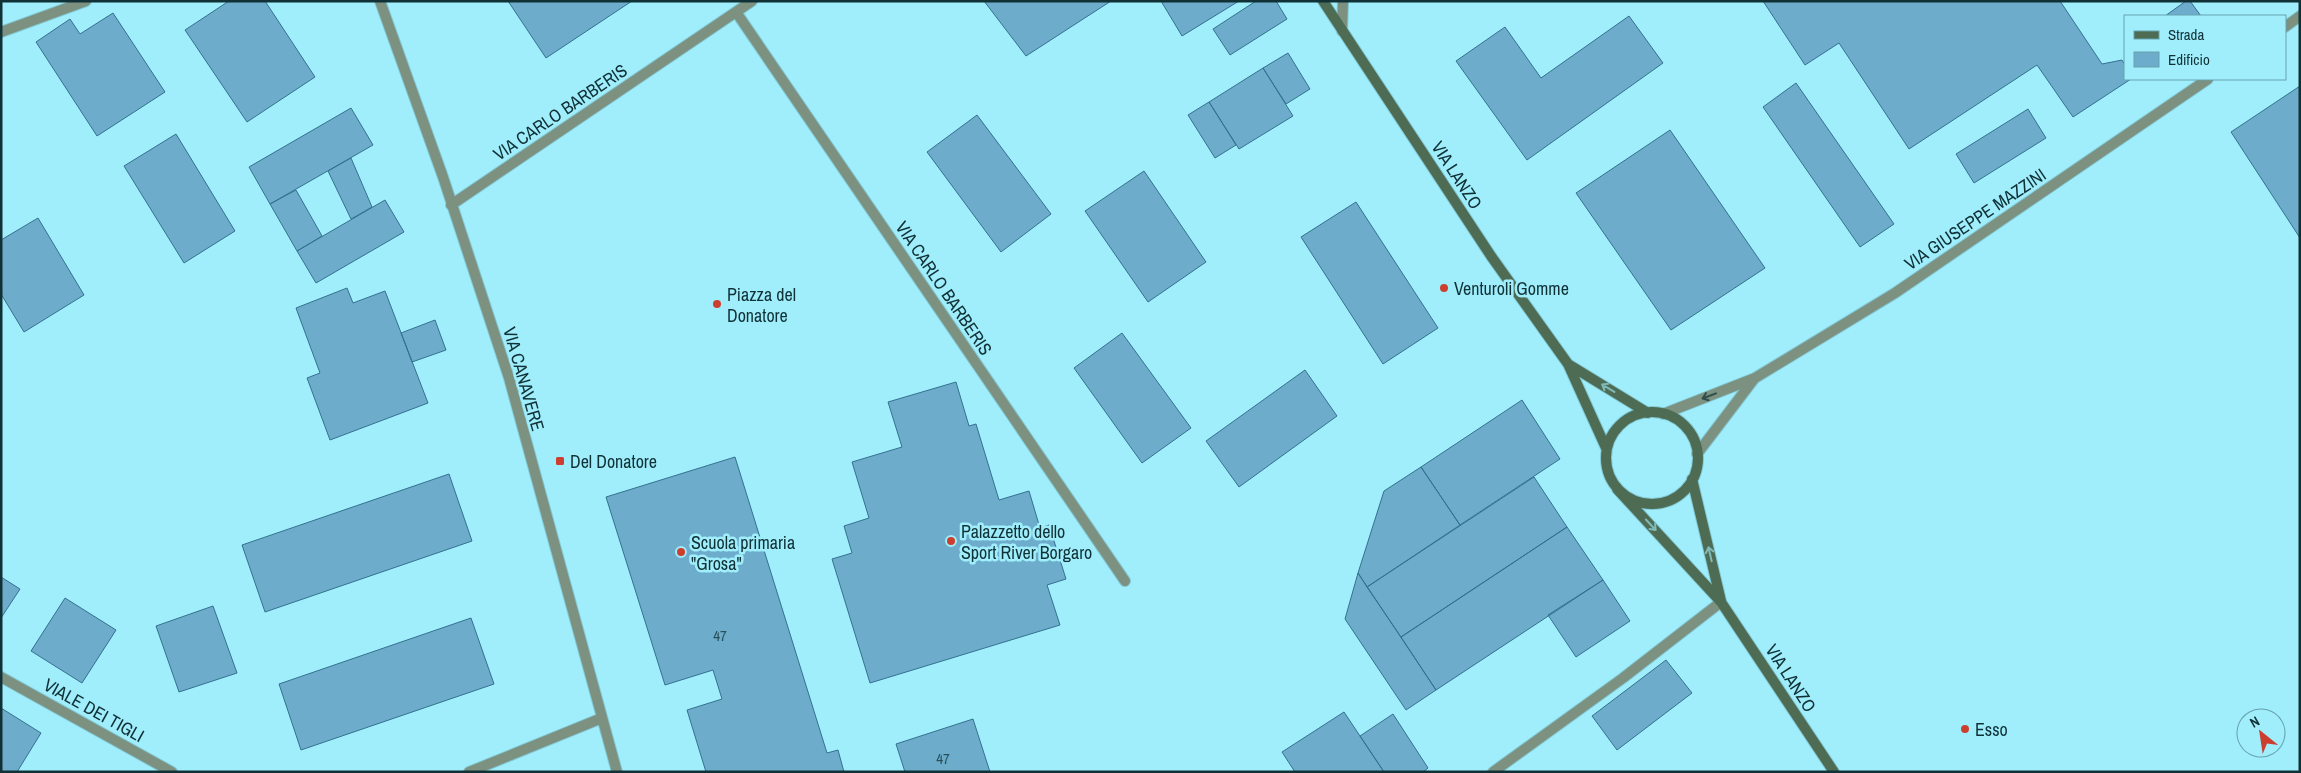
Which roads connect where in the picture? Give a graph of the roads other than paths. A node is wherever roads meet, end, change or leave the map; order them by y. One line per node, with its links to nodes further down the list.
1 (86, 1): 10 (street)
2 (380, 1): 12 (street, VIA CANAVERE)
3 (752, 1): 6 (street, VIA CARLO BARBERIS)
4 (1323, 1): 9 (street, VIA LANZO)
5 (1343, 1): 9 (street)
6 (736, 12): 12 (street, VIA CARLO BARBERIS); 21 (street, VIA CARLO BARBERIS)
7 (2300, 16): 8 (street)
8 (2286, 26)
9 (1342, 31): 13 (street, VIA LANZO)
10 (1, 32)
11 (2207, 80): 14 (street, VIA GIUSEPPE MAZZINI)
12 (451, 205): 24 (street, VIA CANAVERE)
13 (1568, 364): 15 (street, VIA LANZO, one-way to 13); 17 (street, VIA LANZO)
14 (1754, 378): 16 (street, VIA GIUSEPPE MAZZINI, one-way to 16); 18 (street, VIA GIUSEPPE MAZZINI)
15 (1648, 413): 16 (street); 17 (street)
16 (1663, 414): 18 (street)
17 (1606, 448): 20 (street)
18 (1697, 454): 19 (street)
19 (1692, 479): 20 (street); 22 (street, VIA LANZO, one-way to 19)
20 (1618, 489): 22 (street, VIA LANZO, one-way to 22)
21 (1125, 581)
22 (1721, 602): 28 (street); 29 (street, VIA LANZO)
23 (1, 677): 25 (street, VIALE DEI TIGLI)
24 (602, 718): 26 (street); 27 (street, VIA CANAVERE)
25 (172, 772)
26 (469, 772)
27 (617, 772)
28 (1493, 772)
29 (1834, 772)

